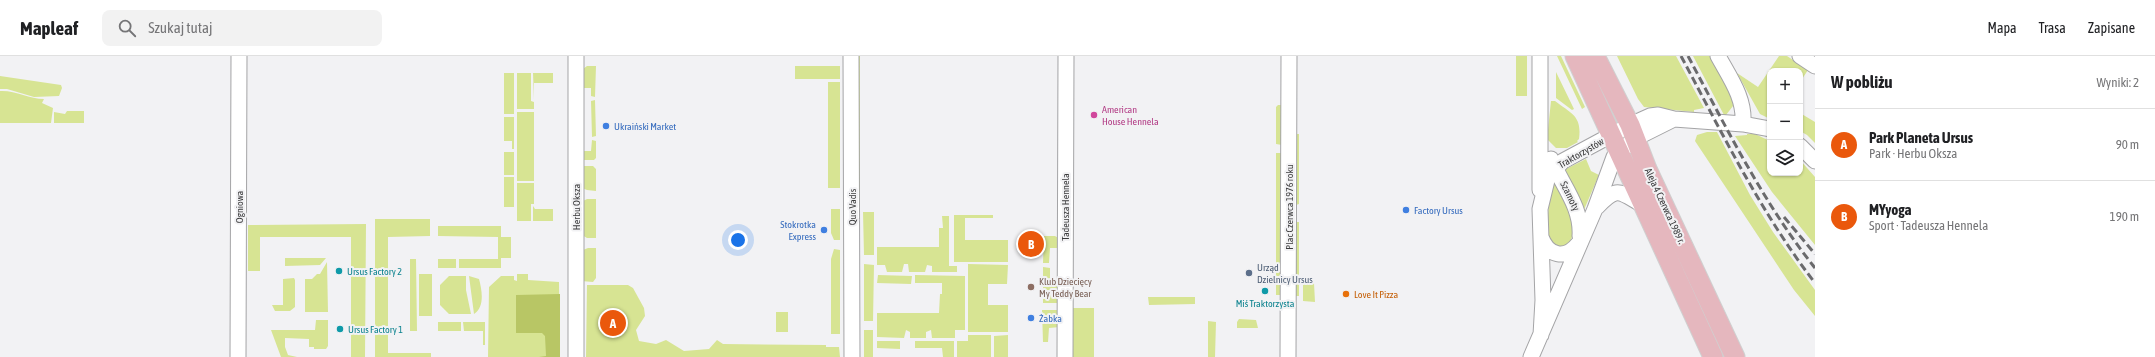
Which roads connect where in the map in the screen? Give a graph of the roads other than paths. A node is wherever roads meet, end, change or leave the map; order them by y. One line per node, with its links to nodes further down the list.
1 (239, 56): 29 (street, Ogniowa)
2 (576, 56): 30 (street, Herbu Oksza)
3 (851, 56): 31 (street, Quo Vadis)
4 (1066, 56): 32 (street, Tadeusza Hennela)
5 (1289, 56): 33 (street, Plac Czerwca 1976 roku)
6 (1540, 56): 15 (street, Szamoty)
7 (1575, 56): 16 (main road, Aleja 4 Czerwca 1989 r.)
8 (1595, 56): 14 (main road, Aleja 4 Czerwca 1989 r.)
9 (1718, 56): 12 (street)
10 (1800, 56): 11 (street)
11 (1815, 66)
12 (1743, 124): 13 (street, Traktorzystów); 14 (street, Traktorzystów)
13 (1767, 128)
14 (1633, 131): 16 (street, Traktorzystów); 28 (main road, Aleja 4 Czerwca 1989 r.)
15 (1540, 132): 17 (street, Szamoty); 24 (street, Szamoty)
16 (1615, 144): 19 (street, Traktorzystów); 22 (main road, Aleja 4 Czerwca 1989 r.); 23 (street, Traktorzystów)
17 (1547, 149): 19 (street); 21 (street, Szamoty)
18 (1803, 149): 20 (street)
19 (1570, 157): 21 (street, Traktorzystów)
20 (1815, 161)
21 (1555, 167): 24 (street, Traktorzystów); 26 (street, Szamoty)
22 (1643, 205): 23 (street); 35 (main road, Aleja 4 Czerwca 1989 r.)
23 (1594, 209): 26 (street, Traktorzystów)
24 (1540, 210): 25 (street, Traktorzystów)
25 (1541, 237): 26 (street, Traktorzystów); 27 (street, Traktorzystów)
26 (1580, 242): 27 (street, Traktorzystów)
27 (1541, 334): 34 (street, Traktorzystów)
28 (1733, 354)
29 (238, 357)
30 (576, 357)
31 (852, 357)
32 (1065, 357)
33 (1288, 357)
34 (1531, 357)
35 (1713, 357)

